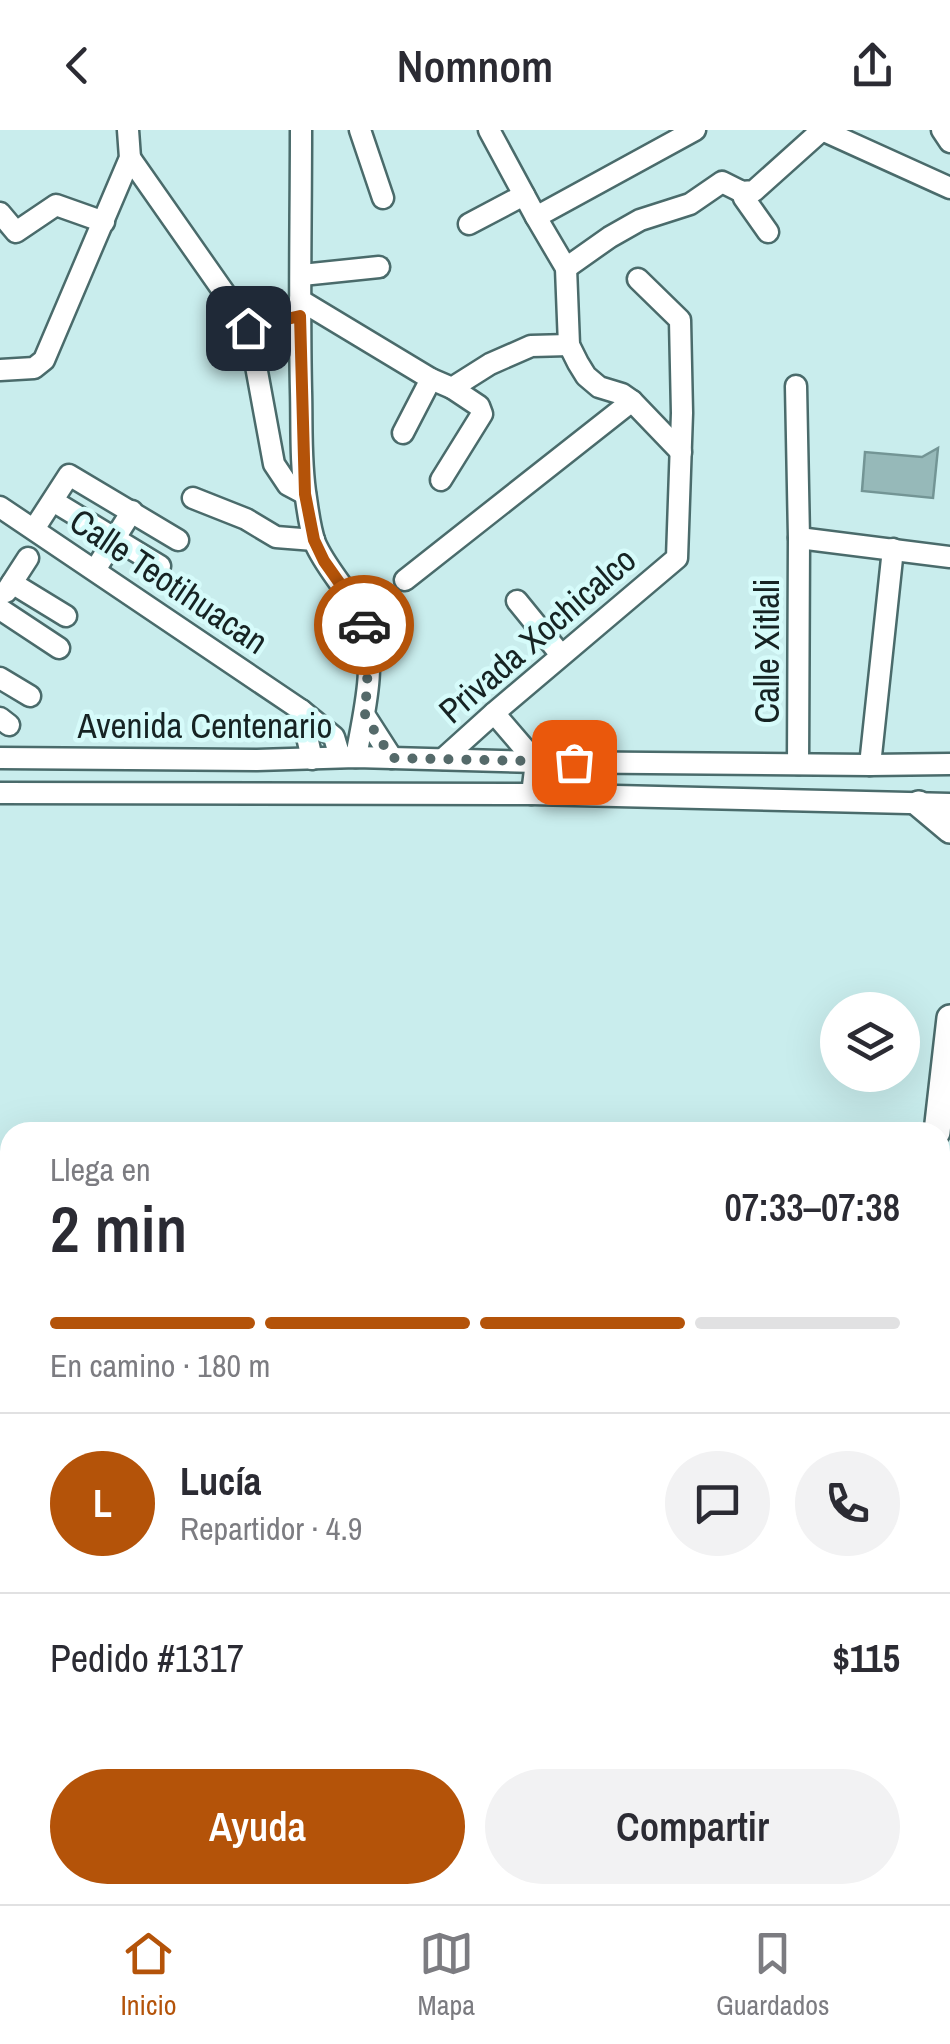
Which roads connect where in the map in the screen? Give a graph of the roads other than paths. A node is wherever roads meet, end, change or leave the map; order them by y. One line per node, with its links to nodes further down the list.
1 (128, 130): 9 (street)
2 (301, 130): 21 (street)
3 (360, 130): 13 (street)
4 (490, 130): 12 (street)
5 (695, 130): 15 (street)
6 (822, 130): 10 (street); 11 (street)
7 (942, 130): 8 (street)
8 (950, 142)
9 (130, 158): 16 (street); 24 (street)
10 (950, 188)
11 (742, 192): 18 (street); 20 (street)
12 (524, 195): 15 (street); 17 (street)
13 (383, 198)
14 (0, 212): 16 (street)
15 (536, 217): 20 (street)
16 (104, 222): 26 (street)
17 (468, 224)
18 (768, 232)
19 (380, 267): 21 (street)
20 (566, 268): 25 (street)
21 (302, 275): 23 (street)
22 (638, 279): 32 (street, Privada Xochicalco)
23 (300, 308): 24 (street); 27 (street); 34 (street)
24 (248, 328): 34 (street)
25 (569, 345): 29 (street); 30 (street)
26 (0, 370)
27 (431, 379): 29 (street); 31 (street)
28 (796, 386): 40 (street, Calle Xitlali)
29 (452, 388): 33 (street)
30 (632, 401): 32 (street); 48 (street)
31 (403, 433)
32 (681, 452): 53 (street, Privada Xochicalco)
33 (441, 480)
34 (305, 494): 43 (street)
35 (194, 498): 43 (street)
36 (53, 502): 38 (street); 39 (street); 41 (street)
37 (1, 510): 39 (street, Calle Teotihuacan)
38 (132, 510): 41 (street); 42 (street)
39 (34, 529): 47 (street, Calle Teotihuacan)
40 (799, 538): 44 (street); 66 (street, Calle Xitlali)
41 (114, 540): 46 (street); 47 (street)
42 (178, 540)
43 (314, 540): 58 (street)
44 (893, 549): 45 (street); 68 (street)
45 (950, 558)
46 (160, 566)
47 (95, 570): 56 (street, Calle Teotihuacan)
48 (406, 580)
49 (7, 587): 51 (street); 52 (street)
50 (517, 600): 53 (street)
51 (66, 616)
52 (59, 648)
53 (561, 655): 57 (street, Privada Xochicalco)
54 (0, 678): 55 (street)
55 (30, 696)
56 (301, 710): 59 (street, Calle Teotihuacan); 62 (street)
57 (494, 712): 63 (street, Privada Xochicalco); 65 (street)
58 (365, 716): 59 (street); 61 (street)
59 (348, 757): 61 (street, Avenida Centenario); 62 (street, Avenida Centenario)
60 (0, 758): 64 (street, Avenida Centenario)
61 (392, 758): 63 (street, Avenida Centenario)
62 (312, 759): 64 (street, Avenida Centenario)
63 (443, 759): 65 (street, Avenida Centenario)
64 (257, 760): 70 (street)
65 (536, 762): 66 (street, Avenida Centenario); 71 (street)
66 (798, 764): 68 (street, Avenida Centenario)
67 (950, 764): 68 (street, Avenida Centenario)
68 (870, 765)
69 (0, 793): 70 (street, Avenida Centenario)
70 (255, 793): 71 (street, Avenida Centenario)
71 (532, 794): 72 (street, Avenida Centenario)
72 (919, 804): 73 (street, Avenida Centenario); 74 (main road)
73 (950, 804)
74 (950, 830)
75 (950, 1018): 76 (main road)
76 (945, 1104)

